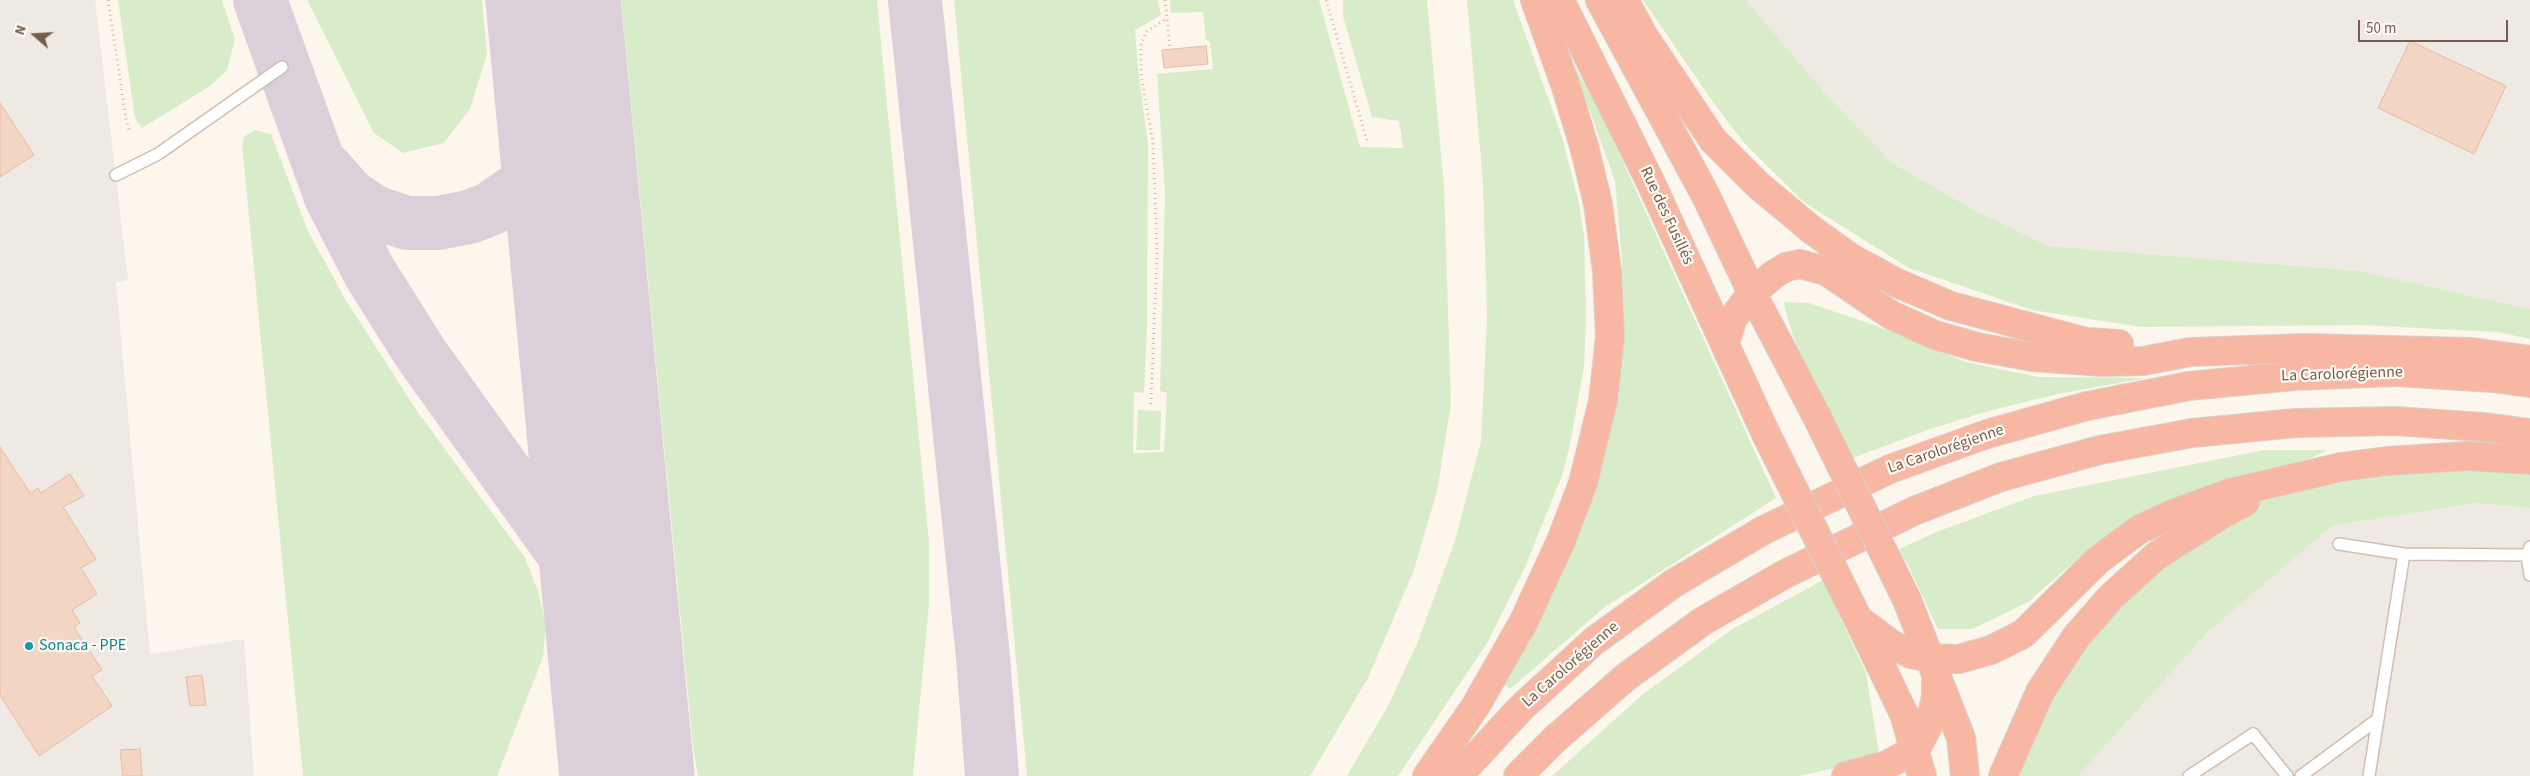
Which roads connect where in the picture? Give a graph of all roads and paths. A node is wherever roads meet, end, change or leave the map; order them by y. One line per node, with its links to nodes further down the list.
1 (108, 0): 11 (path)
2 (1165, 0): 8 (path)
3 (1326, 0): 12 (path)
4 (1535, 0): 31 (highway)
5 (1560, 0): 15 (highway, Rue des Fusillés)
6 (1600, 0): 14 (highway)
7 (1624, 0): 16 (highway)
8 (1167, 18): 9 (path); 19 (path)
9 (1170, 48)
10 (282, 67): 13 (lane)
11 (129, 130)
12 (1367, 140)
13 (116, 175)
14 (1752, 293): 15 (highway); 16 (highway); 28 (highway, bridge)
15 (1724, 343): 27 (highway, Rue des Fusillés, bridge)
16 (2190, 352): 17 (highway)
17 (2530, 360)
18 (2530, 384): 32 (highway, La Carolorégienne)
19 (1151, 404)
20 (2530, 433): 33 (highway)
21 (2530, 460): 22 (highway)
22 (2287, 481): 28 (highway); 37 (highway)
23 (2339, 544): 25 (lane)
24 (2528, 551): 25 (lane); 26 (lane)
25 (2404, 554): 29 (lane)
26 (2530, 575)
27 (1858, 619): 28 (highway); 30 (highway, Rue des Fusillés)
28 (1933, 666): 30 (highway); 36 (highway)
29 (2378, 719): 40 (lane); 41 (lane)
30 (1916, 749): 34 (highway); 35 (highway, Rue des Fusillés)
31 (1427, 776)
32 (1458, 776)
33 (1518, 776)
34 (1846, 776)
35 (1922, 776)
36 (1965, 776)
37 (2003, 776)
38 (2189, 776): 39 (lane)
39 (2287, 776)
40 (2301, 776)
41 (2369, 776)

